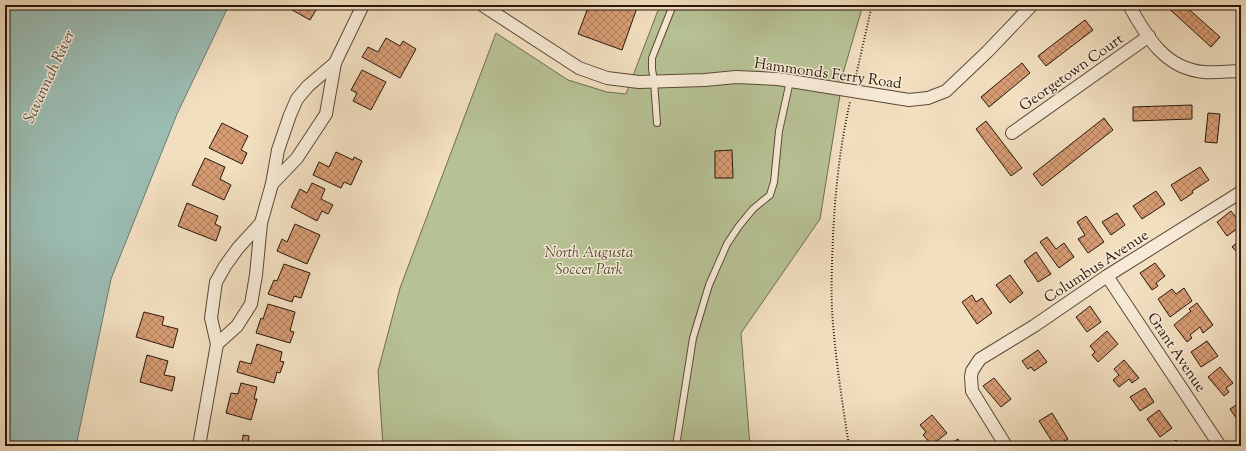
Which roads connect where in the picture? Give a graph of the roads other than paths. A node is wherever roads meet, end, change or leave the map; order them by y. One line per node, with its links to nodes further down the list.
1 (363, 5): 7 (street)
2 (482, 5): 9 (street, Hammonds Ferry Road)
3 (673, 5): 9 (lane)
4 (1032, 5): 10 (street, Hammonds Ferry Road)
5 (1129, 5): 6 (street)
6 (1149, 36): 8 (street); 12 (street, Georgetown Court)
7 (335, 63): 13 (street); 13 (street)
8 (1241, 71)
9 (654, 81): 10 (street, Hammonds Ferry Road); 11 (lane)
10 (790, 81): 19 (lane)
11 (657, 123)
12 (1012, 133)
13 (272, 184): 15 (street)
14 (1241, 192): 16 (street, Columbus Avenue)
15 (260, 223): 17 (street); 17 (street)
16 (1107, 276): 20 (street, Columbus Avenue); 21 (street, Grant Avenue)
17 (217, 344): 18 (street)
18 (199, 446)
19 (676, 446)
20 (1006, 446)
21 (1220, 446)

